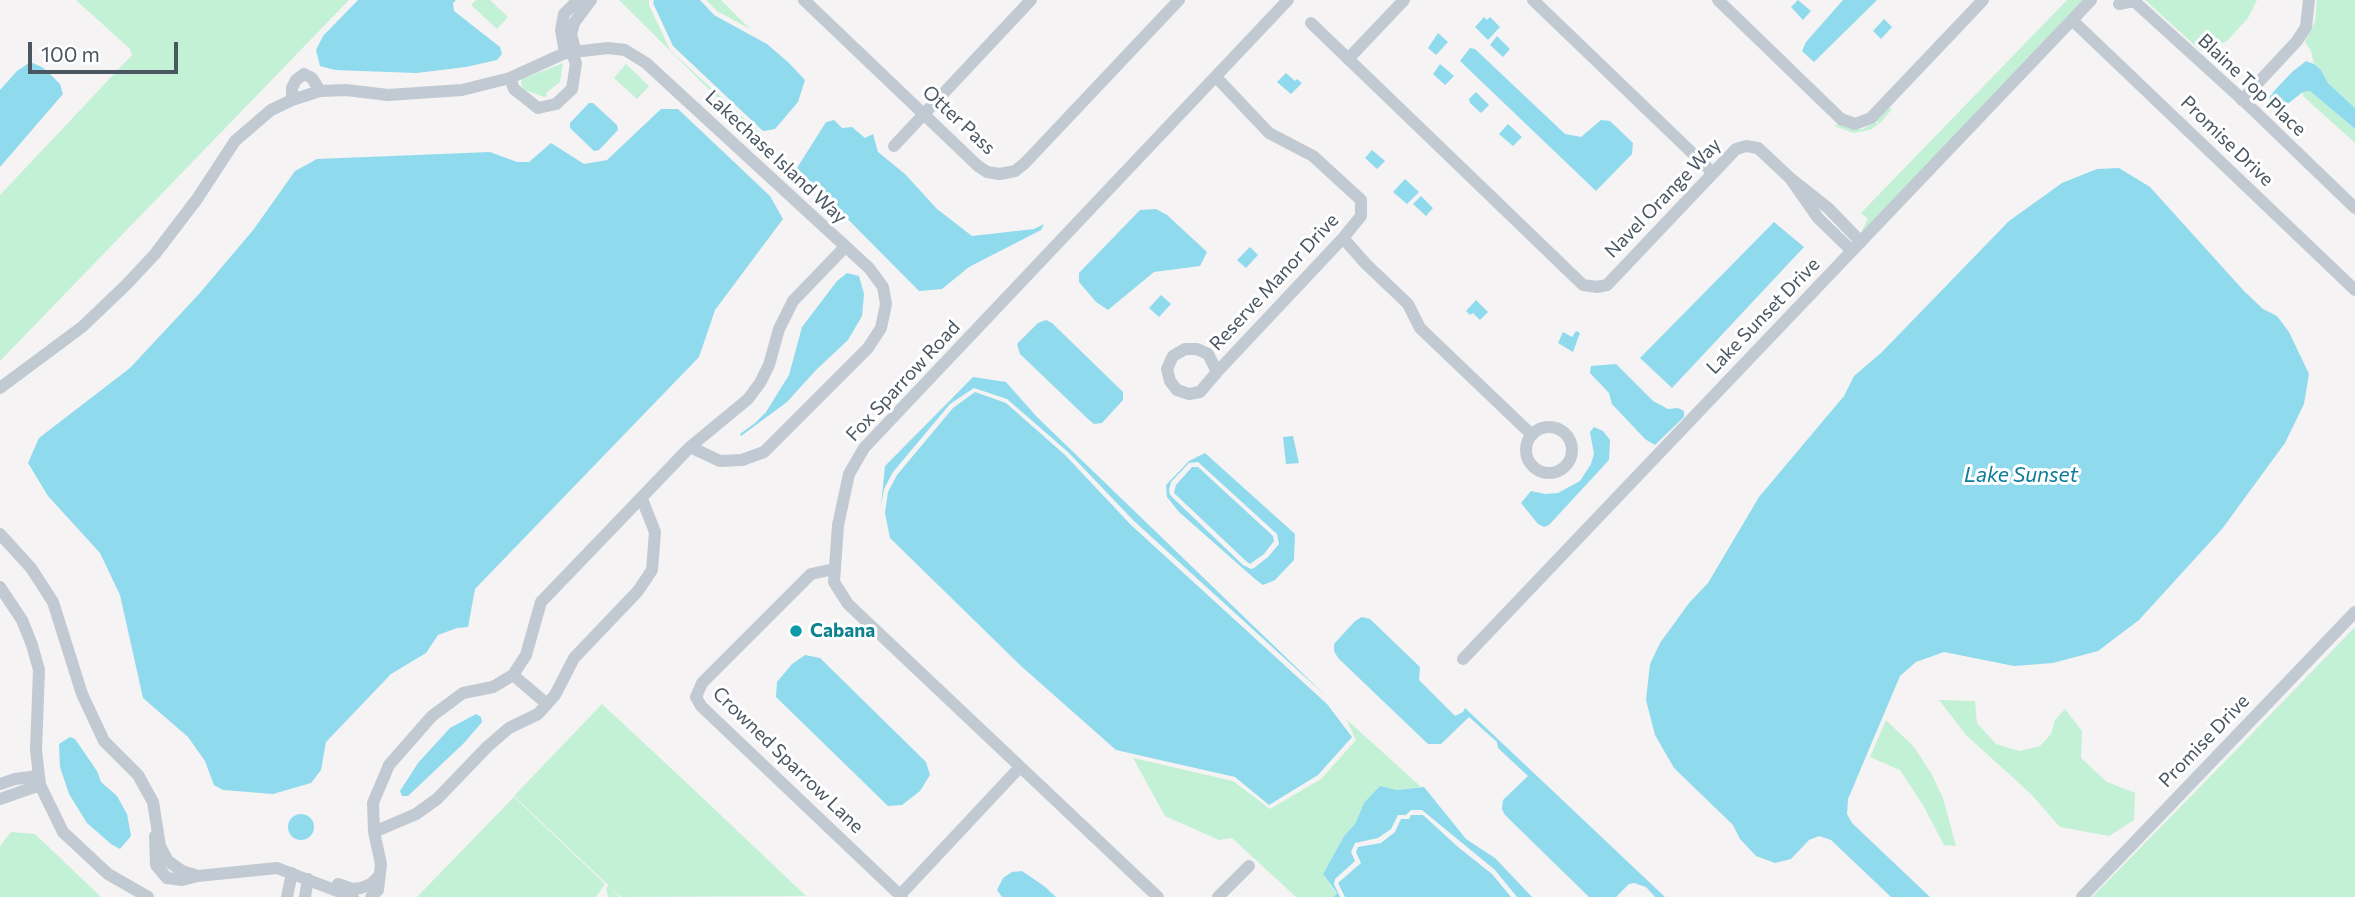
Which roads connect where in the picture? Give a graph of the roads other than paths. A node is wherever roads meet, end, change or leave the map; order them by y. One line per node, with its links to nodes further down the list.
1 (578, 0): 17 (street)
2 (591, 0): 17 (street)
3 (804, 0): 24 (street, Otter Pass)
4 (1031, 0): 24 (street)
5 (1179, 0): 24 (street, Otter Pass)
6 (1288, 0): 19 (street, Fox Sparrow Road)
7 (1404, 0): 18 (street)
8 (1533, 0): 26 (street)
9 (1718, 0): 14 (street)
10 (1983, 0): 14 (street)
11 (2091, 0): 15 (street, Lake Sunset Drive)
12 (2309, 0): 23 (street)
13 (2119, 4): 23 (street, Blaine Top Place)
14 (1732, 5)
15 (2072, 20): 29 (street, Lake Sunset Drive); 31 (street, Promise Drive)
16 (1311, 23): 18 (street)
17 (571, 52): 20 (street, Lakechase Island Way); 20 (street); 30 (street, Lakechase Island Way)
18 (1348, 59): 26 (street, Navel Orange Way)
19 (1216, 77): 28 (street, Reserve Manor Drive); 38 (street, Fox Sparrow Road)
20 (510, 78): 21 (street, Lakechase Island Way)
21 (320, 91): 22 (street, Lakechase Island Way); 22 (street, Lakechase Island Way)
22 (292, 100): 33 (street, Lakechase Island Way)
23 (2242, 100): 27 (street, Blaine Top Place)
24 (924, 113): 25 (street)
25 (894, 146)
26 (1712, 172): 29 (street, Navel Orange Way)
27 (2355, 208)
28 (1343, 239): 32 (street, Reserve Manor Drive); 34 (street)
29 (1856, 246): 41 (street, Lake Sunset Drive)
30 (845, 247): 35 (street, Lakechase Island Way); 35 (street)
31 (2355, 289)
32 (1217, 372)
33 (0, 388)
34 (1532, 435)
35 (690, 447): 36 (street, Lakechase Island Way)
36 (642, 499): 42 (street, Lakechase Island Way); 43 (street)
37 (0, 534): 50 (street)
38 (834, 569): 44 (street, Fox Sparrow Road); 54 (street, Crowned Sparrow Lane)
39 (0, 587): 45 (street)
40 (2355, 612): 61 (street, Promise Drive)
41 (1463, 659)
42 (513, 674): 43 (street); 48 (street)
43 (547, 704): 48 (street)
44 (1020, 767): 54 (street); 59 (street, Fox Sparrow Road)
45 (39, 781): 46 (street); 47 (street); 55 (street)
46 (0, 785)
47 (0, 799)
48 (374, 832): 51 (street)
49 (1249, 866): 60 (street)
50 (292, 873): 52 (street); 56 (street)
51 (378, 877): 53 (street); 58 (street)
52 (308, 879): 53 (street); 57 (street)
53 (346, 894)
54 (901, 896)
55 (148, 897)
56 (287, 897)
57 (305, 897)
58 (370, 897)
59 (1158, 897)
60 (1218, 897)
61 (2081, 897)

